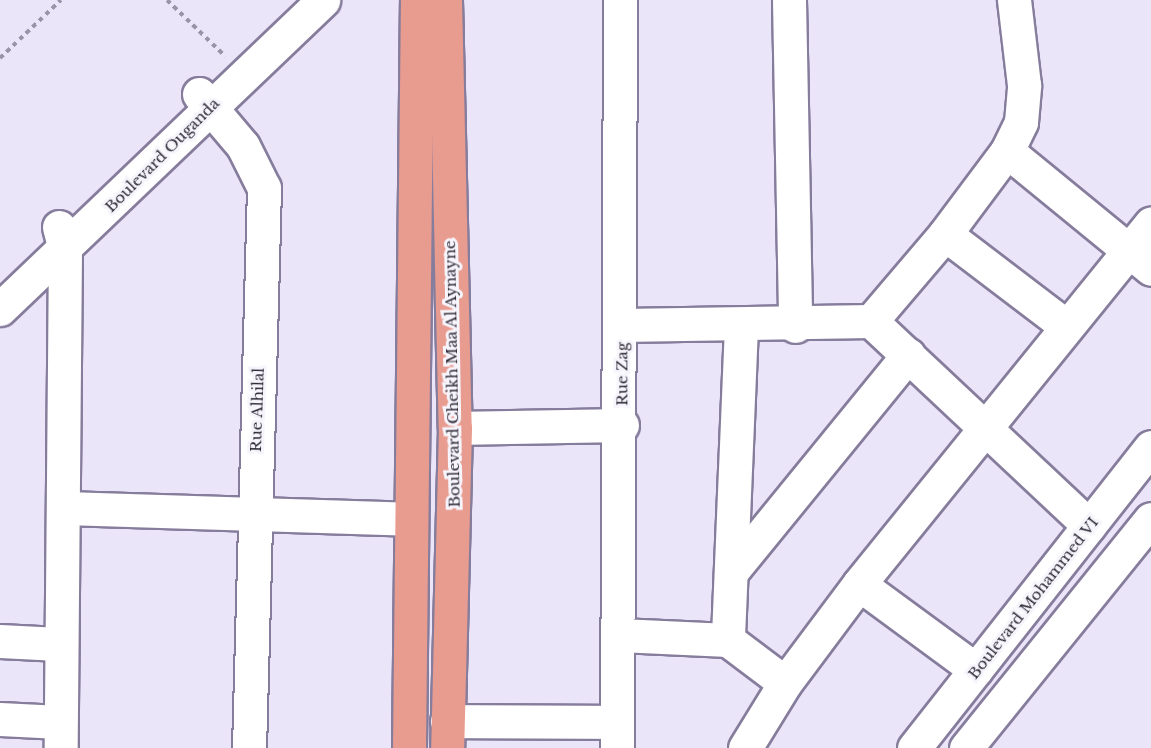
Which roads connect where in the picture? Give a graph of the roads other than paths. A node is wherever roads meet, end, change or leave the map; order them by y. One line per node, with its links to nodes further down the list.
1 (298, 0): 8 (street, Boulevard Ouganda)
2 (323, 0): 8 (street, Boulevard Ouganda)
3 (417, 0): 28 (main road)
4 (445, 0): 24 (main road, Boulevard Cheikh Maa Al Aynayne)
5 (789, 0): 19 (street)
6 (1014, 0): 9 (street)
7 (613, 1): 17 (street, Rue Zag)
8 (204, 101): 12 (street, Boulevard Ouganda); 27 (street, Rue Alhilal)
9 (1007, 151): 11 (street); 13 (street)
10 (1151, 224): 13 (street)
11 (945, 234): 16 (street); 20 (street)
12 (62, 238): 14 (street, Boulevard Ouganda); 15 (street, Boulevard Ouganda); 26 (street)
13 (1140, 261): 20 (street)
14 (0, 281)
15 (0, 309)
16 (871, 321): 19 (street); 21 (street)
17 (622, 325): 18 (street); 22 (street, Rue Zag)
18 (741, 326): 19 (street); 32 (street)
19 (795, 326)
20 (1067, 327): 23 (street)
21 (908, 355): 23 (street); 32 (street)
22 (622, 425): 24 (street); 35 (street, Rue Zag)
23 (988, 426): 30 (street); 34 (street)
24 (455, 428): 42 (main road, Boulevard Cheikh Maa Al Aynayne)
25 (1151, 447): 30 (street, Boulevard Mohammed VI)
26 (65, 508): 27 (street); 38 (street)
27 (253, 518): 28 (street); 45 (street, Rue Alhilal)
28 (408, 519): 46 (main road)
29 (1151, 519): 33 (street)
30 (1089, 526): 31 (street, Boulevard Mohammed VI)
31 (1069, 551): 33 (street); 39 (street, Boulevard Mohammed VI)
32 (732, 571): 36 (street)
33 (1102, 580): 49 (street)
34 (859, 584): 39 (street); 40 (street)
35 (619, 635): 36 (street); 44 (street, Rue Zag)
36 (728, 640): 40 (street)
37 (0, 641): 38 (street)
38 (59, 644): 43 (street)
39 (976, 670): 48 (street, Boulevard Mohammed VI)
40 (785, 683): 47 (street)
41 (0, 719): 43 (street)
42 (447, 734): 44 (street)
43 (60, 735)
44 (617, 735)
45 (249, 748)
46 (409, 748)
47 (745, 748)
48 (914, 748)
49 (966, 748)

